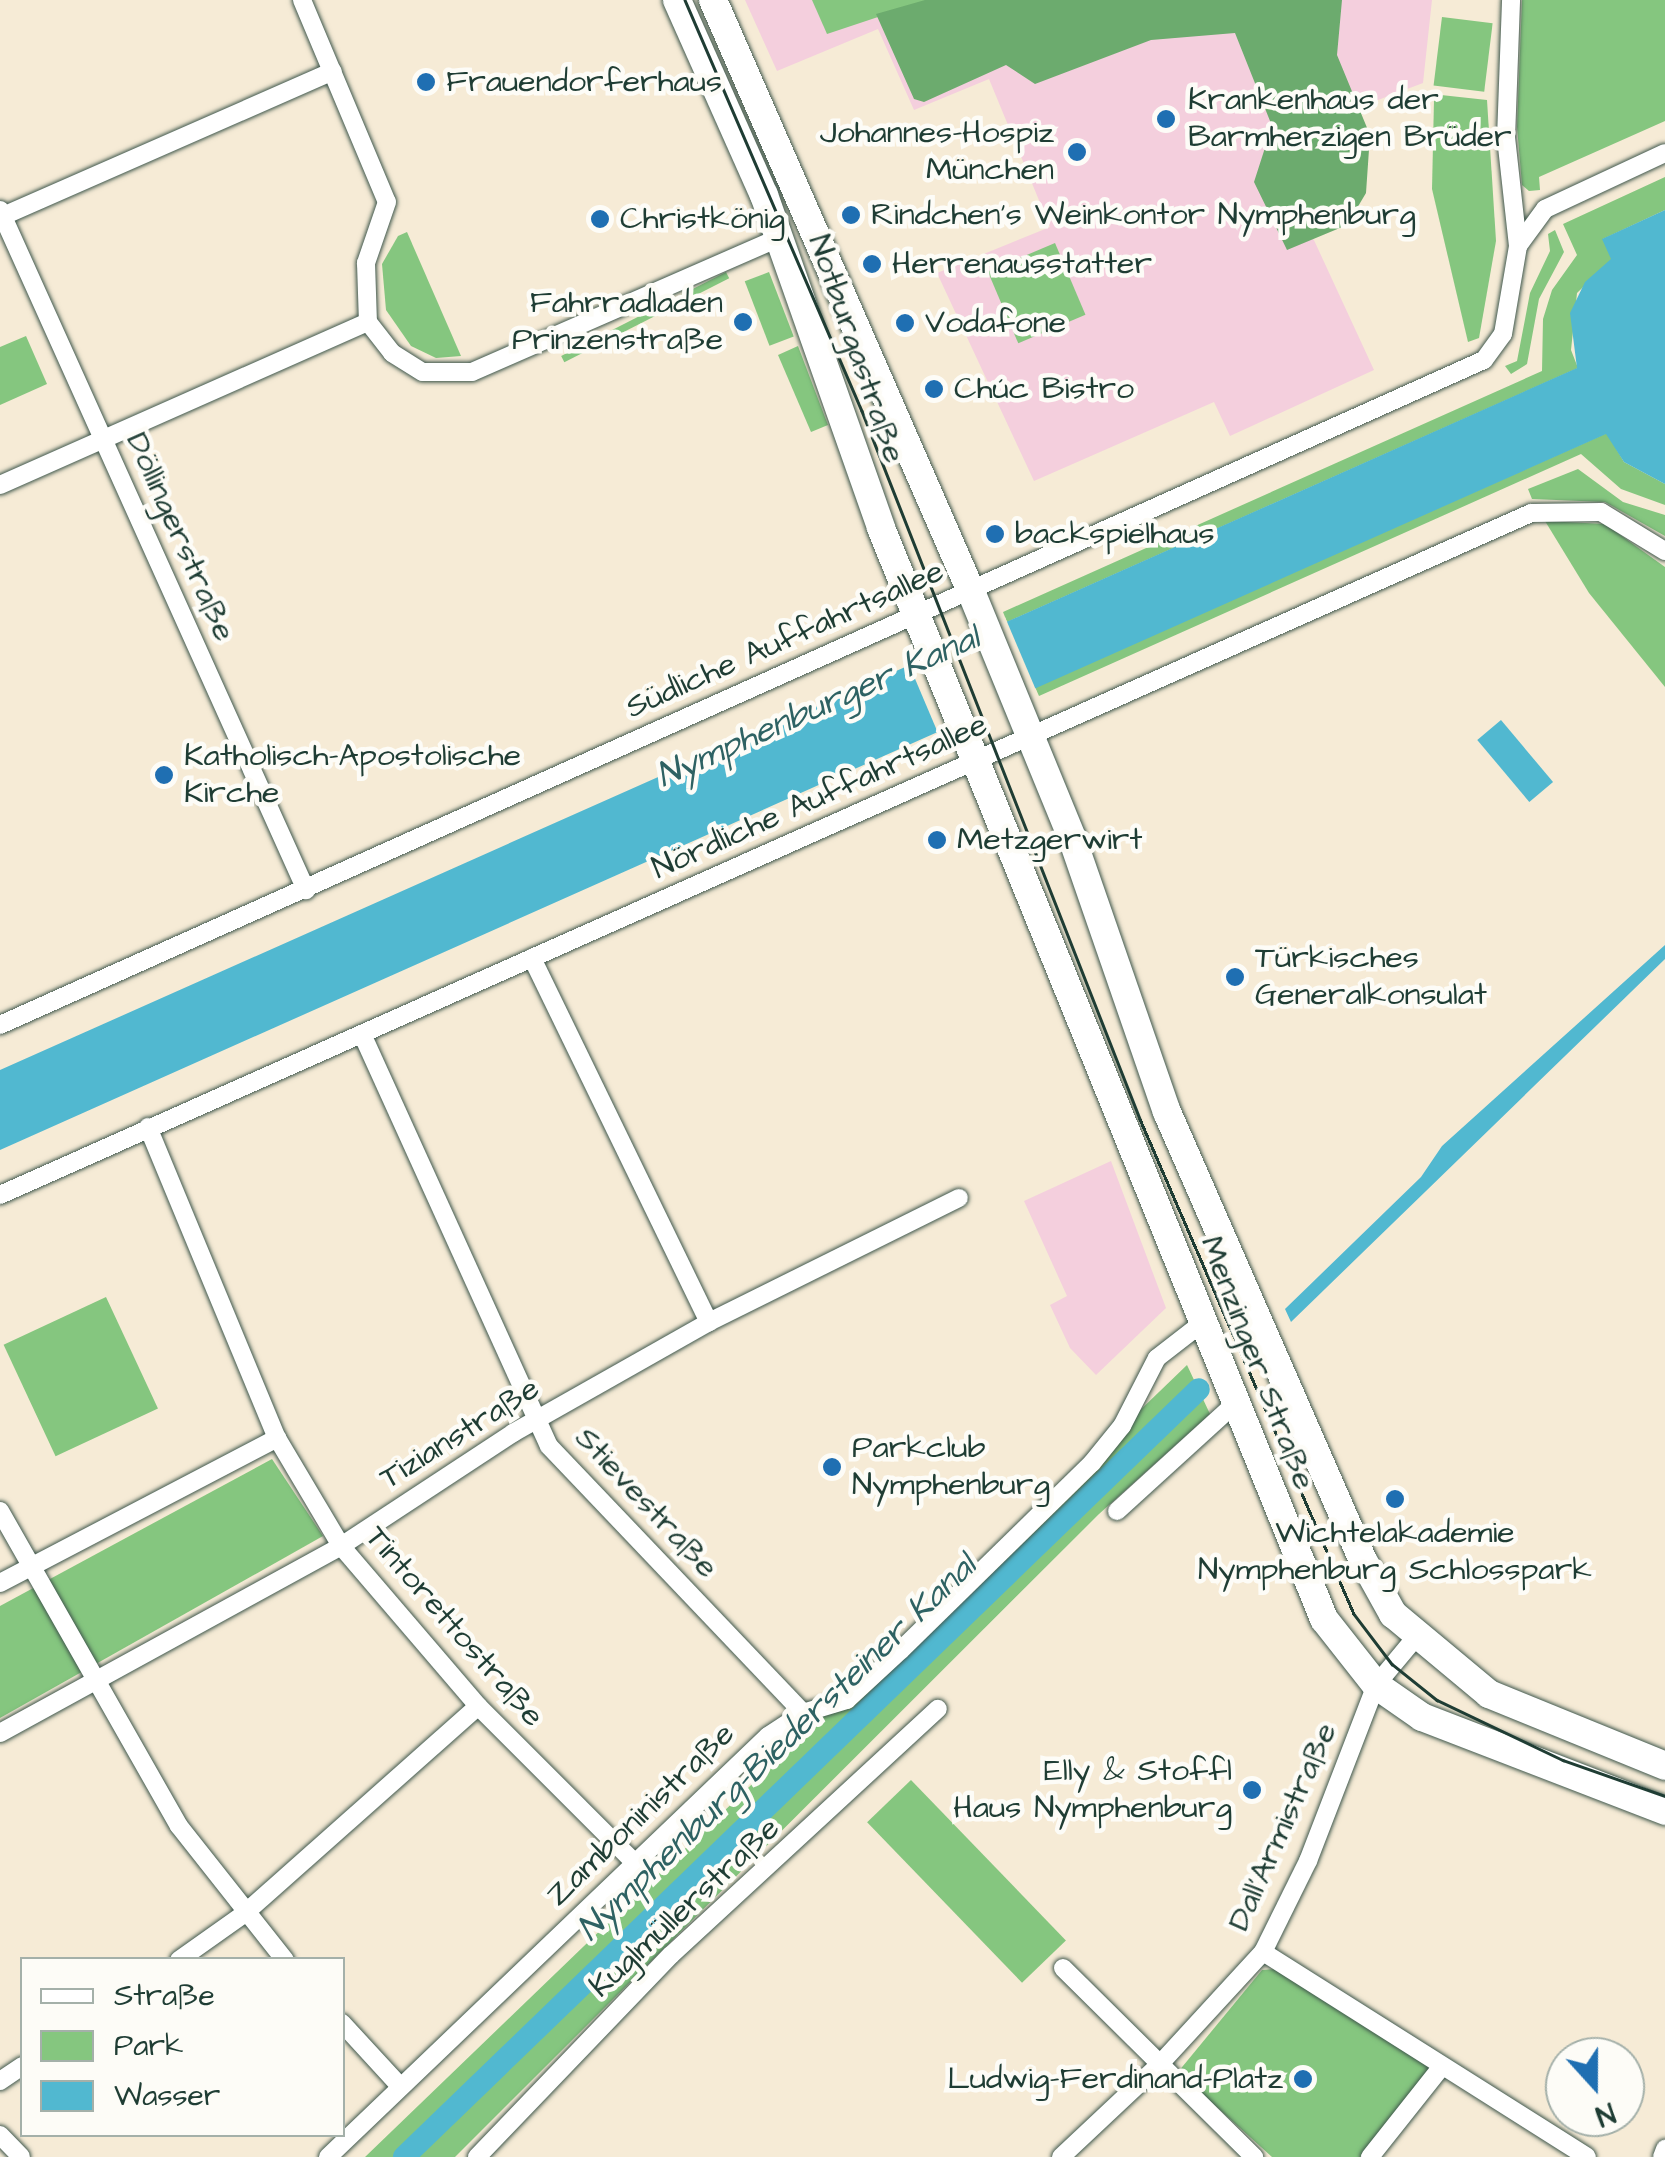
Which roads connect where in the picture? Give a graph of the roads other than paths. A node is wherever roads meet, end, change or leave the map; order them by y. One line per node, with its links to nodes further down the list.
1 (302, 0): 5 (street)
2 (678, 0): 8 (main road, Notburgastraße)
3 (712, 0): 14 (main road, Notburgastraße)
4 (1511, 0): 9 (street)
5 (333, 71): 7 (street); 10 (street)
6 (1665, 152): 9 (street)
7 (2, 213): 11 (street, Döllingerstraße)
8 (781, 237): 10 (street); 15 (main road, Notburgastraße)
9 (1518, 246): 14 (street, Südliche Auffahrtsallee)
10 (368, 322): 11 (street)
11 (103, 439): 12 (street); 20 (street, Döllingerstraße)
12 (0, 485)
13 (1665, 551): 18 (street, Nördliche Auffahrtsallee)
14 (970, 589): 15 (street, Südliche Auffahrtsallee); 16 (main road, Notburgastraße)
15 (916, 613): 17 (main road, Notburgastraße); 20 (street, Südliche Auffahrtsallee)
16 (983, 620): 18 (main road, Menzinger Straße)
17 (929, 644): 19 (main road, Menzinger Straße)
18 (1030, 736): 19 (street, Nördliche Auffahrtsallee); 37 (main road, Menzinger Straße)
19 (976, 759): 21 (street, Nördliche Auffahrtsallee); 27 (main road, Menzinger Straße)
20 (306, 890): 22 (street, Südliche Auffahrtsallee)
21 (532, 958): 23 (street, Nördliche Auffahrtsallee); 28 (street)
22 (0, 1024)
23 (362, 1034): 24 (street, Nördliche Auffahrtsallee); 30 (street, Stievestraße)
24 (148, 1128): 25 (street, Nördliche Auffahrtsallee); 31 (street, Tintorettostraße)
25 (0, 1195)
26 (959, 1198): 28 (street, Tizianstraße)
27 (1206, 1320): 29 (main road, Menzinger Straße); 42 (street, Zamboninistraße)
28 (709, 1322): 30 (street, Tizianstraße)
29 (1239, 1400): 33 (street); 38 (main road, Menzinger Straße)
30 (536, 1420): 34 (street, Tizianstraße); 42 (street, Stievestraße)
31 (276, 1438): 34 (street, Tintorettostraße); 35 (street)
32 (0, 1511): 35 (street)
33 (1117, 1511)
34 (340, 1546): 39 (street, Tizianstraße); 40 (street, Tintorettostraße)
35 (30, 1567): 36 (street); 39 (street)
36 (0, 1583)
37 (1416, 1637): 38 (street, Dall'Armistraße); 44 (main road, Menzinger Straße)
38 (1376, 1685): 45 (main road, Menzinger Straße); 48 (street, Dall'Armistraße)
39 (94, 1686): 43 (street, Tizianstraße); 47 (street)
40 (478, 1706): 46 (street, Tintorettostraße); 47 (street)
41 (938, 1709): 60 (street, Kuglmüllerstraße)
42 (803, 1713): 46 (street, Zamboninistraße)
43 (0, 1733)
44 (1665, 1766)
45 (1665, 1811)
46 (635, 1863): 55 (street, Zamboninistraße)
47 (244, 1914): 49 (street); 50 (street)
48 (1263, 1952): 53 (street, Dall'Armistraße); 54 (street)
49 (183, 1957)
50 (282, 1957)
51 (1064, 1968): 53 (street)
52 (345, 2026): 55 (street)
53 (1159, 2065): 61 (street, Dall'Armistraße); 62 (street)
54 (1442, 2066): 63 (street); 64 (street)
55 (400, 2086): 59 (street, Zamboninistraße)
56 (0, 2136): 58 (street)
57 (1665, 2149): 65 (street)
58 (20, 2157)
59 (328, 2157)
60 (478, 2157)
61 (1061, 2157)
62 (1254, 2157)
63 (1370, 2157)
64 (1587, 2157)
65 (1662, 2157)

